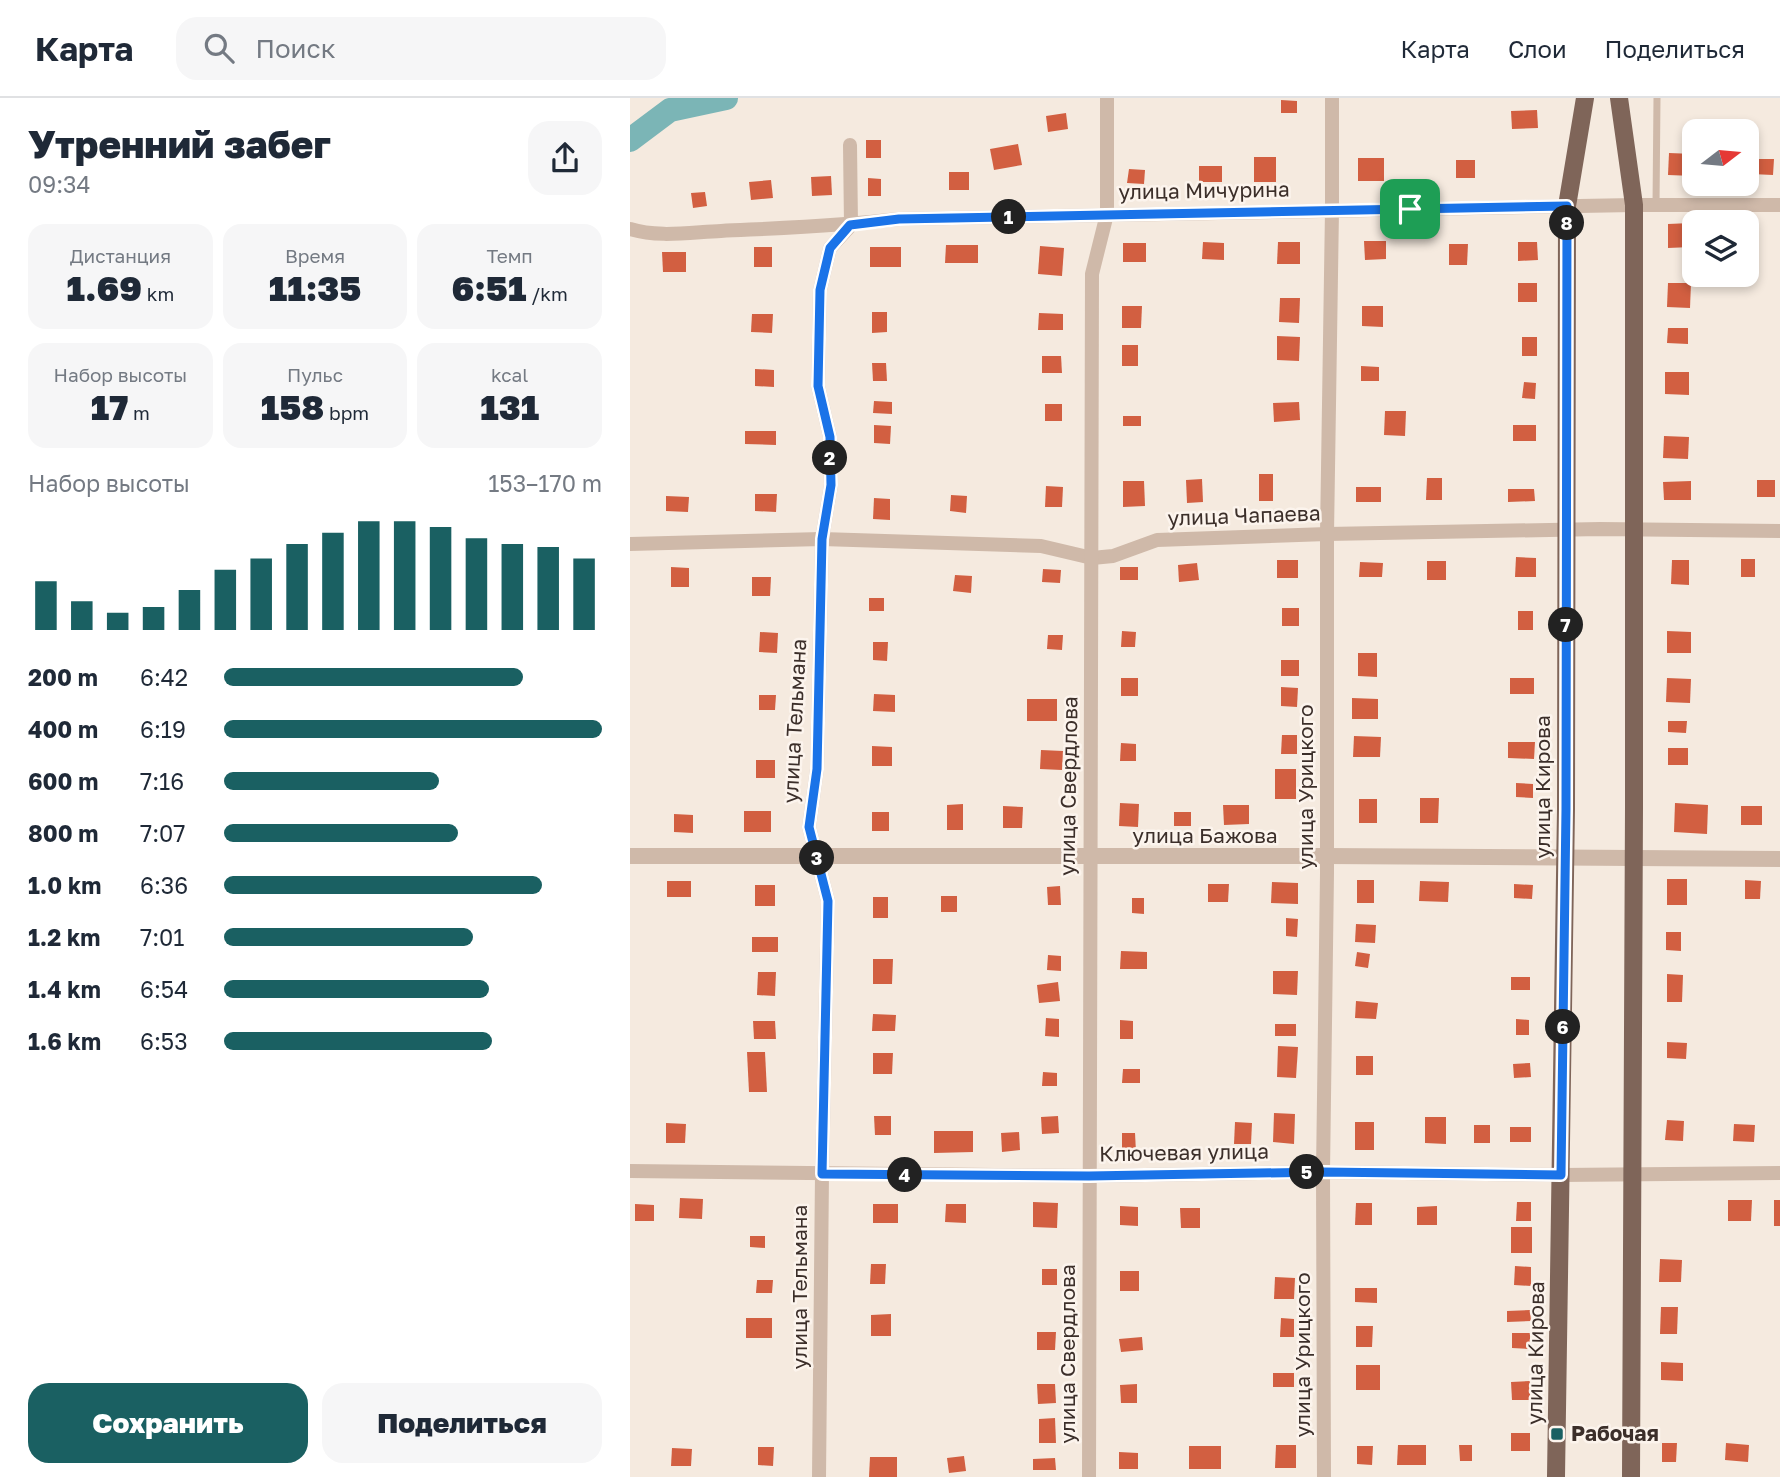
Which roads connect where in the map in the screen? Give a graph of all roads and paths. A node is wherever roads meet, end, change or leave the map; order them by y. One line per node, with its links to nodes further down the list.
1 (1107, 98): 12 (street, улица Свердлова)
2 (1332, 98): 11 (street, улица Урицкого)
3 (1585, 98): 10 (main road, улица Кирова)
4 (1619, 98): 7 (main road)
5 (1657, 98): 8 (lane)
6 (850, 145): 13 (street)
7 (1634, 205): 8 (street, улица Мичурина); 10 (street, улица Мичурина); 16 (main road)
8 (1656, 205): 9 (street, улица Мичурина)
9 (1780, 205)
10 (1567, 206): 11 (street, улица Мичурина); 15 (main road, улица Кирова)
11 (1332, 210): 12 (street, улица Мичурина); 18 (street, улица Урицкого)
12 (1107, 215): 13 (street, улица Мичурина); 21 (street, улица Свердлова)
13 (850, 225): 14 (street, улица Мичурина); 19 (street, улица Тельмана)
14 (630, 229)
15 (1566, 530): 16 (street, улица Чапаева); 18 (street, улица Чапаева); 26 (main road, улица Кирова)
16 (1635, 530): 17 (street, улица Чапаева); 27 (main road)
17 (1780, 531)
18 (1327, 534): 21 (street, улица Чапаева); 23 (street, улица Урицкого)
19 (822, 539): 20 (street, улица Чапаева); 21 (street, улица Чапаева); 24 (street, улица Тельмана)
20 (630, 544)
21 (1092, 558): 25 (street, улица Свердлова)
22 (630, 856): 24 (street, улица Бажова)
23 (1326, 856): 25 (street, улица Бажова); 26 (street, улица Бажова); 30 (street, улица Урицкого)
24 (817, 857): 25 (street, улица Бажова); 32 (street, улица Тельмана)
25 (1090, 857): 35 (street, улица Свердлова)
26 (1565, 859): 27 (street, улица Бажова); 33 (main road, улица Кирова)
27 (1634, 859): 28 (street, улица Бажова); 34 (main road)
28 (1780, 859)
29 (630, 1171): 32 (street, Ключевая улица)
30 (1323, 1172): 33 (street, Ключевая улица); 35 (street, Ключевая улица); 38 (street, улица Урицкого)
31 (1780, 1173): 34 (street, Ключевая улица)
32 (822, 1174): 35 (street, Ключевая улица); 36 (street, улица Тельмана)
33 (1561, 1175): 34 (street, Ключевая улица); 39 (main road, улица Кирова)
34 (1632, 1175): 40 (main road)
35 (1089, 1176): 37 (street, улица Свердлова)
36 (820, 1477)
37 (1089, 1477)
38 (1324, 1477)
39 (1556, 1477)
40 (1631, 1477)

